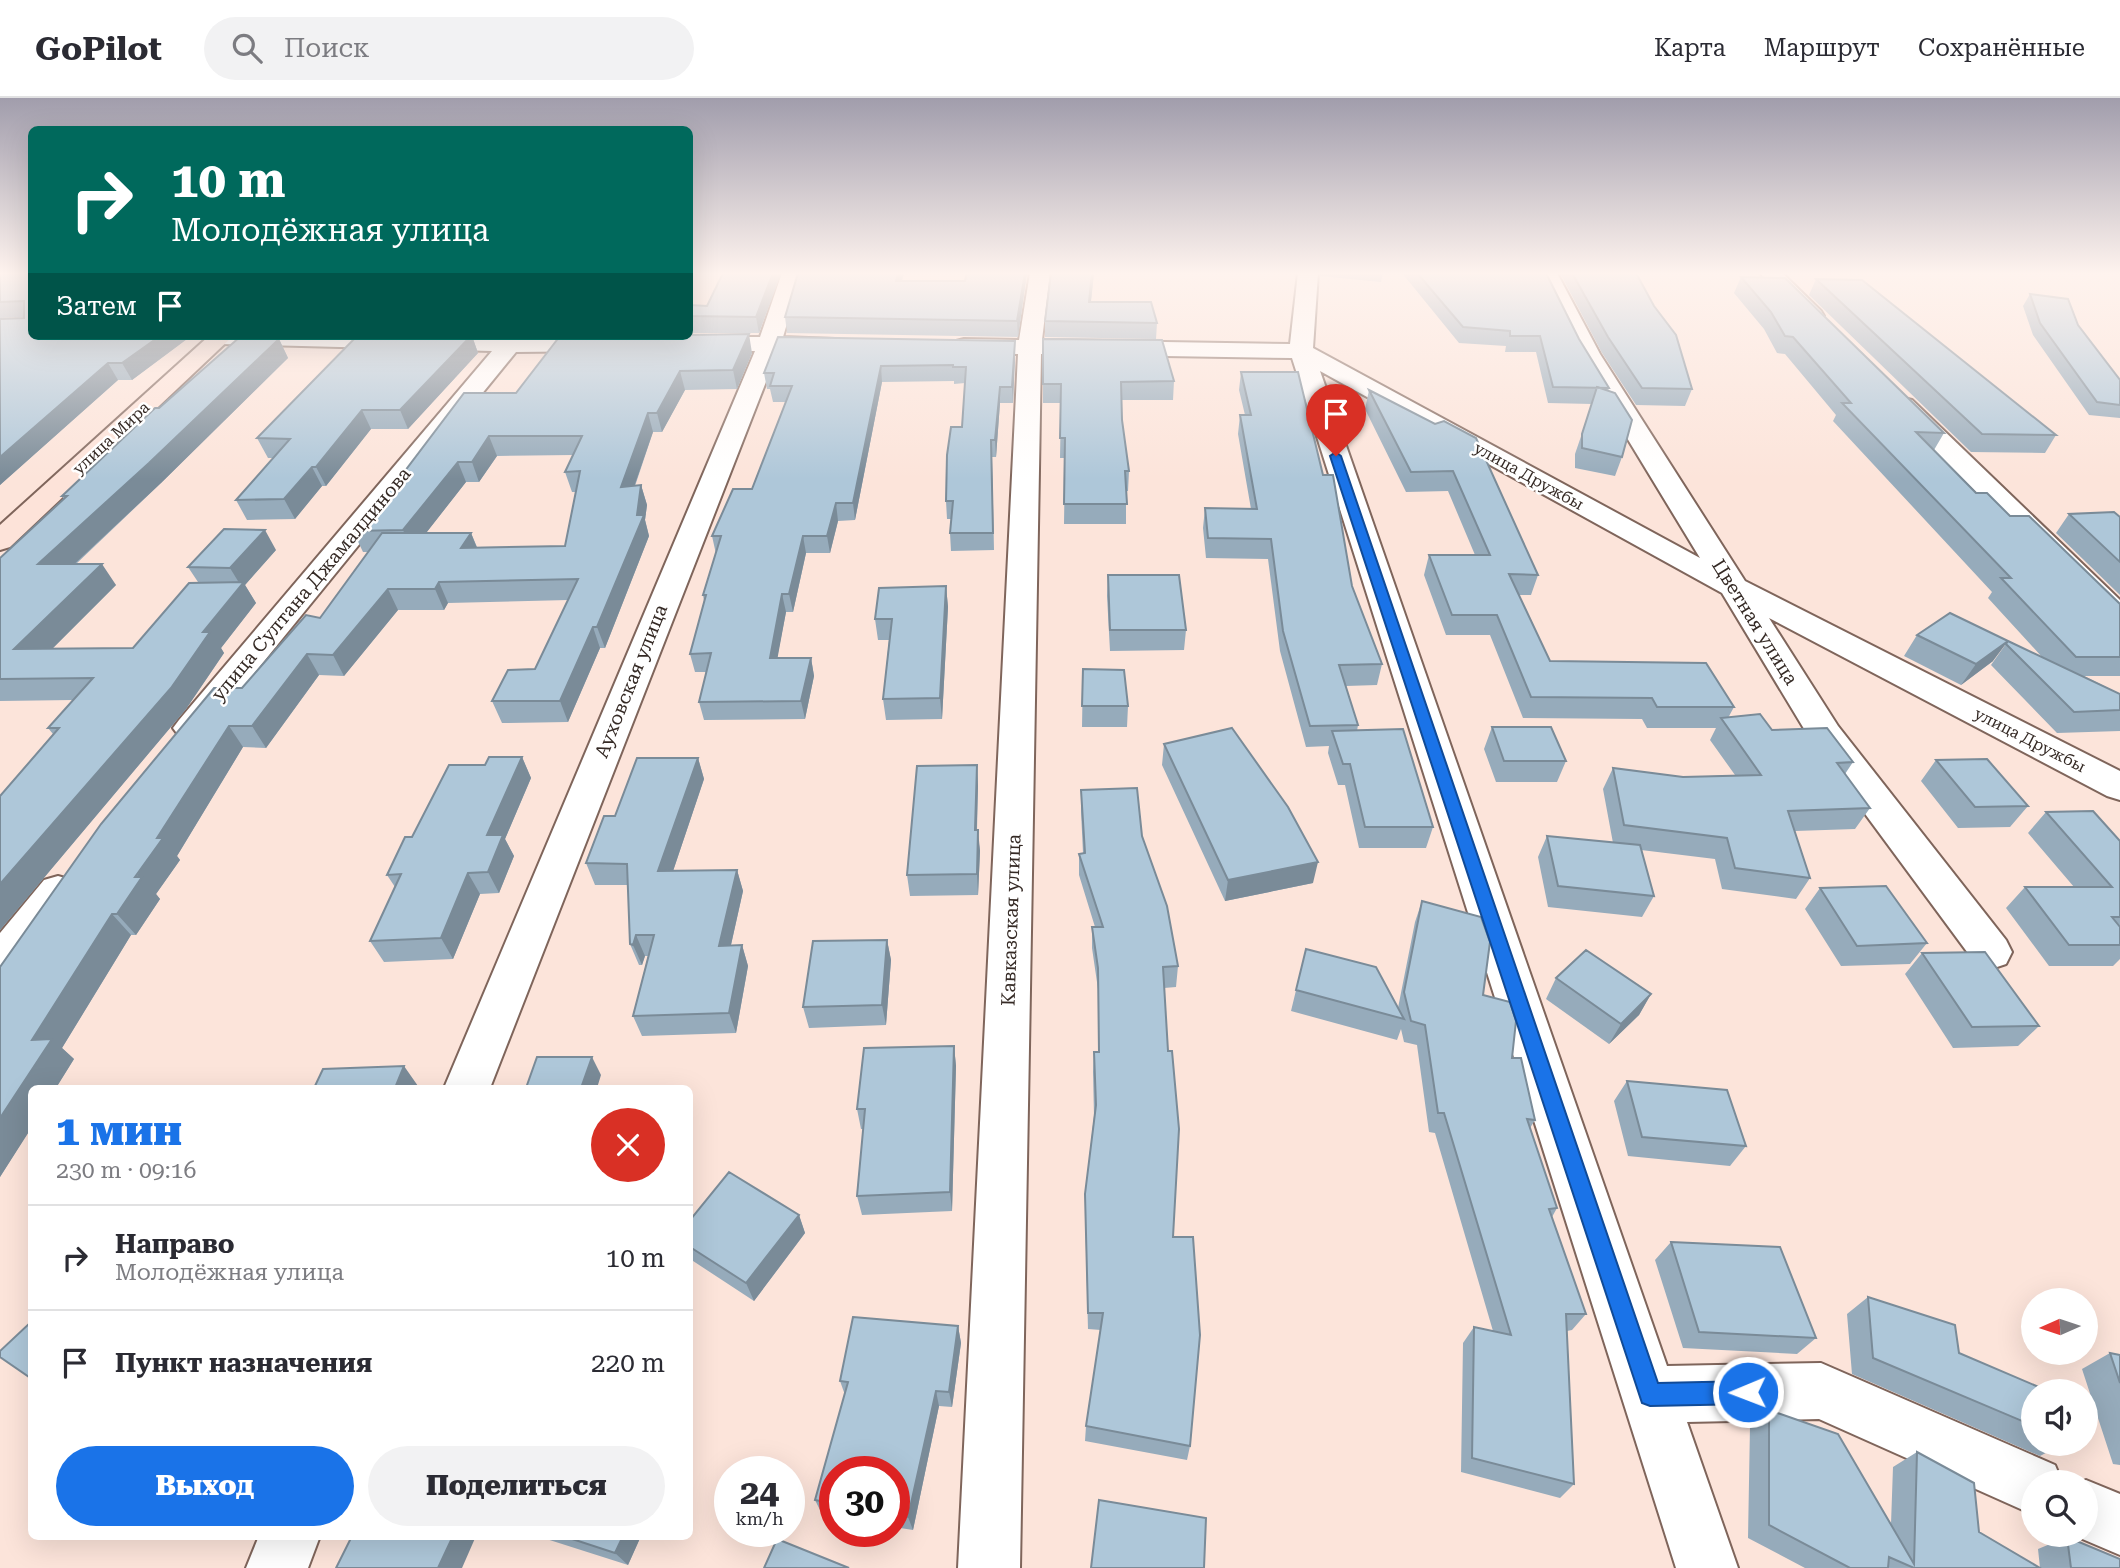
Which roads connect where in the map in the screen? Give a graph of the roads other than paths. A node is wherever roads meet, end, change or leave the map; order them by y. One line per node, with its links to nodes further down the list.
1 (513, 341): 18 (street, улица Султана Джамалдинова)
2 (215, 342): 15 (main road, улица Мира)
3 (537, 342): 8 (street)
4 (1031, 342): 12 (street, Кавказская улица)
5 (1302, 342): 13 (street)
6 (1582, 342): 16 (street, Цветная улица)
7 (770, 343): 9 (street); 10 (street); 23 (street, Ауховская улица)
8 (633, 344)
9 (674, 344)
10 (852, 345)
11 (948, 346): 12 (street, улица Дружбы)
12 (1030, 347): 13 (street, улица Дружбы); 30 (street, Кавказская улица)
13 (1301, 351): 16 (street, улица Дружбы); 24 (street)
14 (1888, 390): 17 (street)
15 (0, 541)
16 (1733, 586): 19 (street, улица Дружбы); 21 (street, Цветная улица)
17 (2120, 617)
18 (171, 753)
19 (2120, 787)
20 (76, 869): 22 (street)
21 (1991, 952)
22 (0, 963)
23 (468, 1085)
24 (1650, 1395): 25 (street); 31 (street)
25 (2021, 1480)
26 (2098, 1515): 27 (street)
27 (2120, 1525)
28 (288, 1540): 29 (street)
29 (277, 1568)
30 (989, 1568)
31 (1707, 1568)

